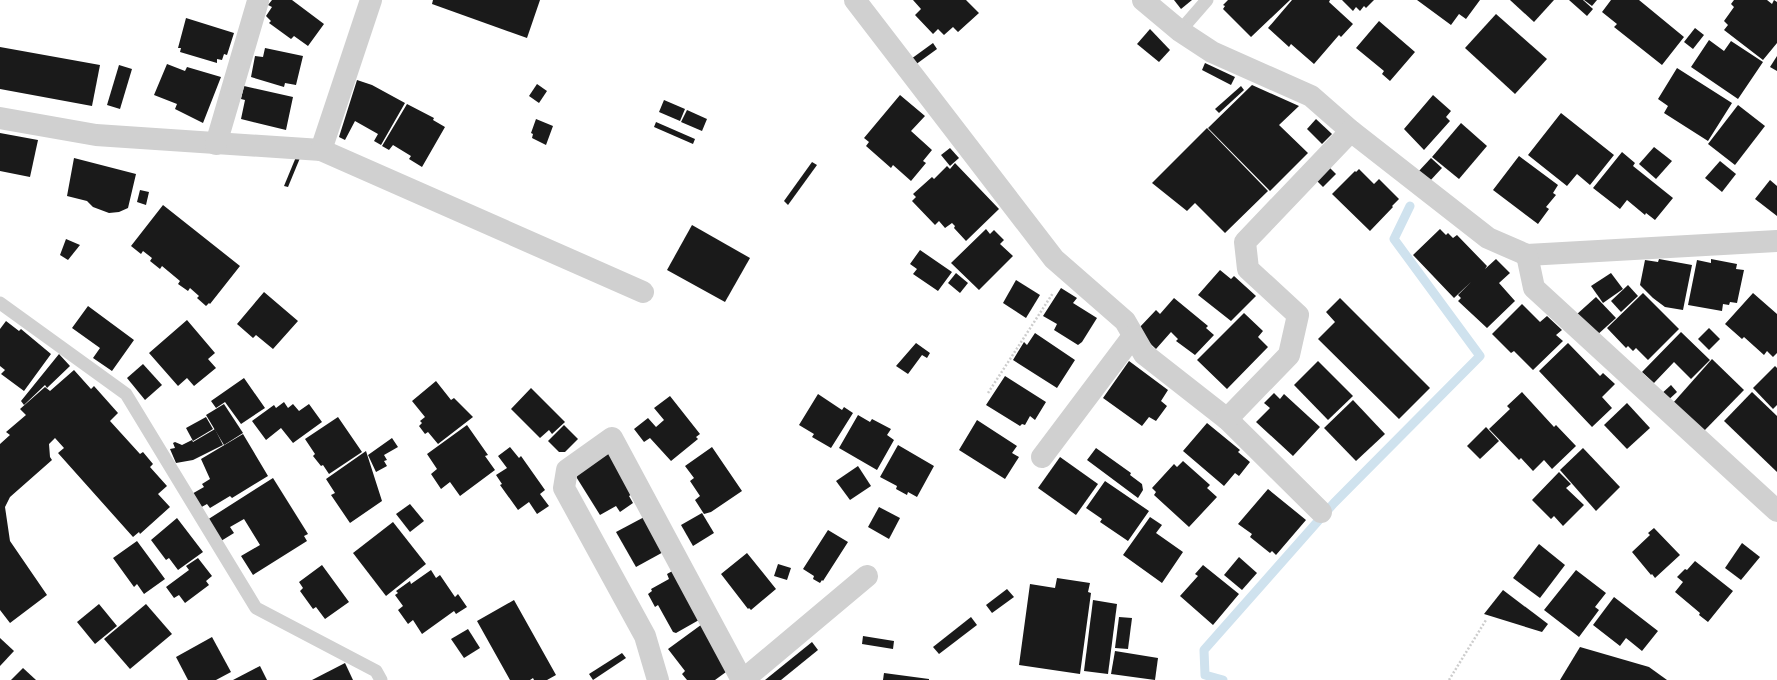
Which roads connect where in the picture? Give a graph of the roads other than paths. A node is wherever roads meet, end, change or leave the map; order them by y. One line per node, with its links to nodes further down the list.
1 (372, 0): 10 (street)
2 (855, 0): 15 (street)
3 (1143, 0): 6 (street)
4 (1207, 0): 6 (lane)
5 (258, 1): 9 (street)
6 (1180, 31): 8 (street)
7 (0, 118): 9 (street)
8 (1351, 131): 12 (street); 16 (street)
9 (216, 144): 10 (street)
10 (321, 150): 13 (street)
11 (1777, 241): 12 (street)
12 (1527, 255): 18 (street)
13 (643, 292)
14 (0, 303): 21 (lane)
15 (1133, 336): 16 (street); 17 (street)
16 (1227, 419): 19 (street)
17 (1042, 457)
18 (1777, 511)
19 (1321, 512)
20 (867, 576): 23 (street)
21 (381, 680)
22 (658, 680): 23 (street)
23 (742, 680)

